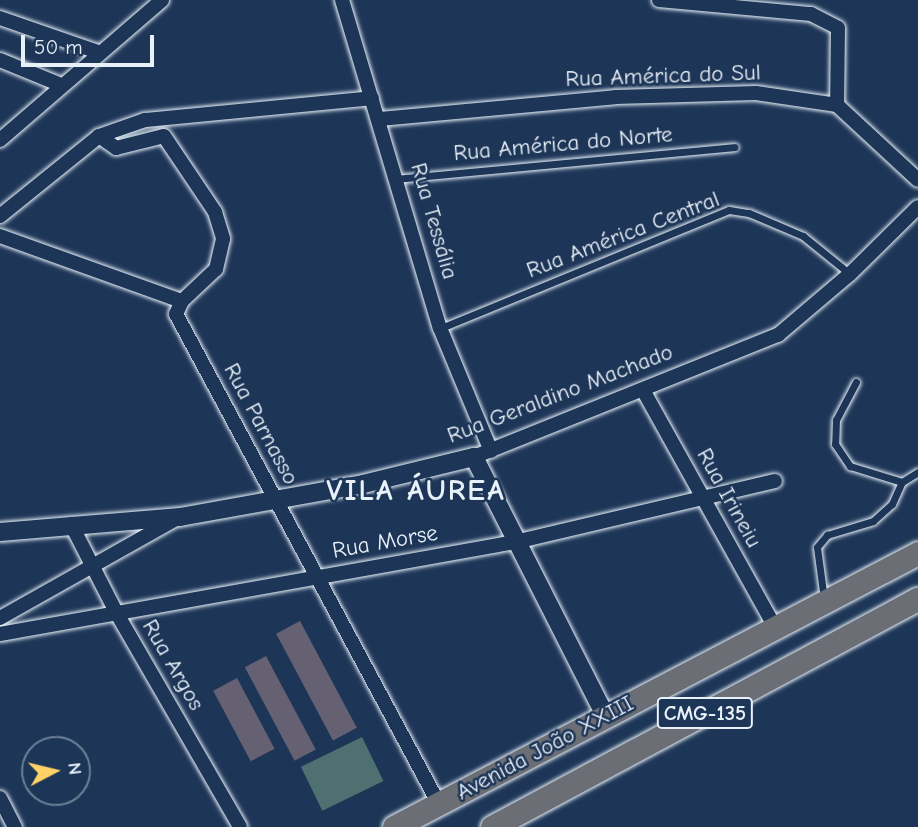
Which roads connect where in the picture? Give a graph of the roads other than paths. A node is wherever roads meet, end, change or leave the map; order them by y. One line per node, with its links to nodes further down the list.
1 (162, 0): 6 (street)
2 (342, 0): 9 (street, Rua Tessália)
3 (659, 0): 4 (street)
4 (727, 3): 10 (street)
5 (0, 18): 6 (street)
6 (97, 52): 8 (street)
7 (0, 60): 8 (street)
8 (61, 85): 13 (street)
9 (372, 98): 11 (street, Rua Tessália); 12 (street)
10 (837, 105): 11 (street, Rua América do Sul); 16 (street)
11 (380, 119): 15 (street, Rua Tessália)
12 (99, 136): 18 (street); 21 (street)
13 (0, 140)
14 (734, 147): 15 (lane, Rua América do Norte)
15 (396, 179): 22 (street, Rua Tessália)
16 (918, 180)
17 (918, 207): 20 (street, Rua Geraldino Machado)
18 (0, 216)
19 (0, 236): 21 (street)
20 (850, 274): 22 (lane, Rua América Central); 24 (street, Rua Geraldino Machado)
21 (182, 301): 30 (street, Rua Parnasso)
22 (440, 328): 25 (street, Rua Tessália)
23 (856, 382): 28 (lane)
24 (643, 390): 25 (street, Rua Geraldino Machado); 29 (street, Rua Irineiu)
25 (482, 454): 30 (street, Rua Geraldino Machado); 34 (street, Rua Tessália)
26 (918, 472): 28 (lane)
27 (775, 481): 29 (street, Rua Morse)
28 (902, 482): 39 (lane)
29 (703, 499): 34 (street, Rua Morse); 42 (street, Rua Irineiu)
30 (277, 500): 31 (street, Rua Geraldino Machado); 37 (street, Rua Parnasso)
31 (180, 517): 32 (street, Rua Geraldino Machado); 36 (street)
32 (71, 524): 33 (street, Rua Geraldino Machado); 36 (street, Rua Argos)
33 (0, 532)
34 (515, 542): 37 (street, Rua Morse); 44 (street, Rua Tessália)
35 (918, 553): 39 (main road, Avenida João XXIII / CMG-135)
36 (96, 565): 40 (street, Rua Argos); 41 (street)
37 (314, 578): 40 (street, Rua Morse); 46 (street, Rua Parnasso)
38 (918, 598): 50 (main road, Avenida João XXIII / CMG-135)
39 (824, 601): 42 (main road, Avenida João XXIII / CMG-135)
40 (117, 612): 43 (street, Rua Morse); 48 (street, Rua Argos)
41 (0, 618)
42 (775, 627): 44 (main road, Avenida João XXIII / CMG-135)
43 (0, 634)
44 (606, 717): 46 (main road, Avenida João XXIII / CMG-135)
45 (0, 798): 47 (street)
46 (439, 804): 49 (main road, Avenida João XXIII / CMG-135)
47 (15, 827)
48 (240, 827)
49 (394, 827)
50 (492, 827)

